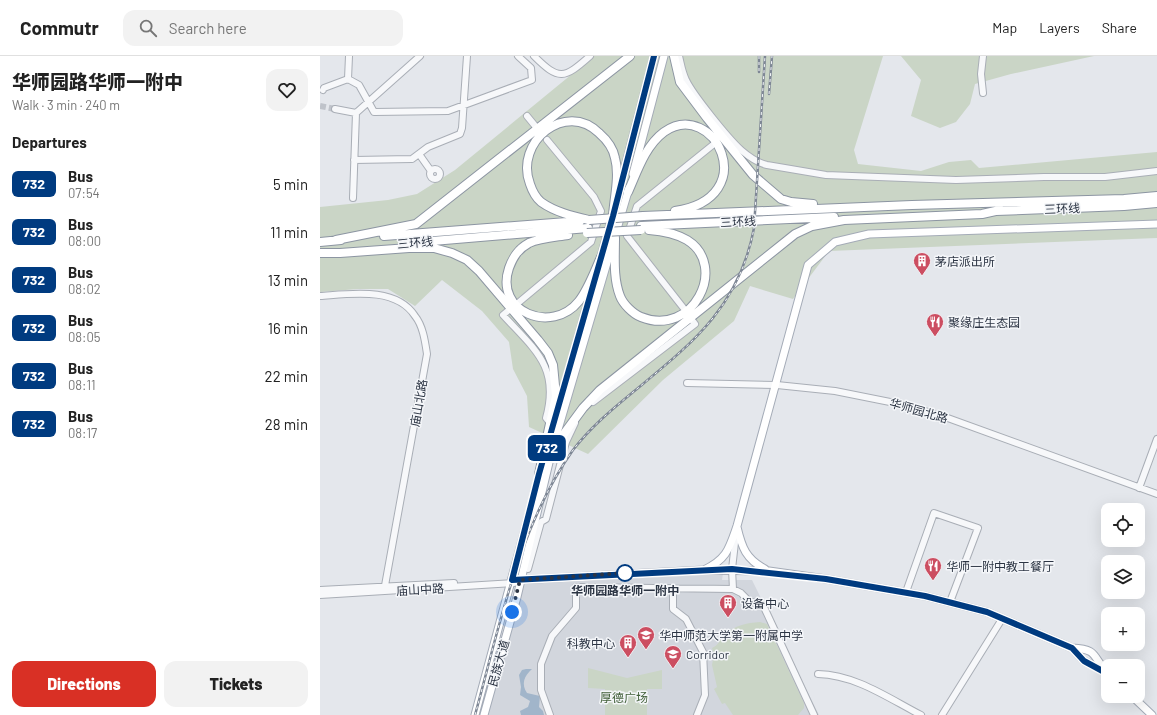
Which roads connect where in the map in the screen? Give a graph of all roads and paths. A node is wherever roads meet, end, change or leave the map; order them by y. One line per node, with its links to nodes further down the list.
1 (350, 56): 13 (street)
2 (420, 56): 16 (street)
3 (467, 56): 17 (street)
4 (518, 56): 17 (street)
5 (534, 56): 6 (street)
6 (590, 56)
7 (630, 56): 42 (highway)
8 (654, 56): 34 (main road, 民族大道)
9 (664, 56): 28 (main road, 民族大道)
10 (674, 56): 32 (highway)
11 (680, 56): 27 (street)
12 (983, 56): 15 (street)
13 (348, 80): 14 (street); 16 (street)
14 (323, 90)
15 (983, 93)
16 (368, 102): 17 (street); 19 (street)
17 (464, 105): 24 (street)
18 (335, 109): 19 (street)
19 (356, 113): 25 (street)
20 (527, 116): 21 (street)
21 (536, 127)
22 (548, 140): 48 (street)
23 (714, 144): 50 (street)
24 (419, 154): 25 (street); 26 (street)
25 (354, 160): 30 (street)
26 (431, 171)
27 (1157, 171)
28 (628, 192): 35 (highway); 41 (main road, 民族大道)
29 (1157, 196): 32 (highway, 三环线)
30 (353, 198)
31 (1157, 203): 33 (highway, 三环线)
32 (912, 205): 35 (highway, 三环线)
33 (1000, 210): 36 (highway); 39 (highway, 三环线)
34 (613, 216): 38 (highway); 46 (main road, 民族大道)
35 (643, 216): 38 (highway, 三环线, bridge)
36 (844, 220): 39 (highway); 56 (highway)
37 (1157, 224): 53 (main road)
38 (588, 227): 39 (highway, 三环线); 40 (highway); 42 (highway, 三环线); 45 (highway, 三环线)
39 (643, 228): 41 (highway)
40 (569, 235): 44 (highway); 46 (highway)
41 (615, 238): 56 (main road, 民族大道)
42 (336, 240): 43 (highway, 三环线)
43 (320, 242)
44 (409, 248): 45 (highway); 54 (highway)
45 (320, 251)
46 (602, 255): 57 (main road, 民族大道)
47 (320, 296): 67 (street, 庙山北路)
48 (518, 303)
49 (509, 310): 54 (street)
50 (685, 310)
51 (692, 320): 61 (street)
52 (687, 383): 53 (street, 华师园北路)
53 (777, 385): 58 (street, 华师园北路); 60 (main road)
54 (550, 423): 57 (highway)
55 (1157, 440): 58 (street)
56 (552, 450): 65 (main road, 民族大道)
57 (539, 474): 65 (main road, 民族大道)
58 (1139, 488): 59 (street, 华师园北路)
59 (1157, 494)
60 (737, 526): 62 (street); 63 (main road); 64 (main road)
61 (528, 569)
62 (732, 569): 63 (main road); 64 (main road); 68 (street)
63 (704, 570): 65 (main road)
64 (769, 571): 70 (main road)
65 (515, 581): 67 (street, 庙山中路); 79 (main road, 民族大道); 80 (main road, 民族大道)
66 (673, 588): 68 (street); 81 (street); 82 (street)
67 (384, 589): 69 (street, 庙山中路); 71 (street, 庙山中路)
68 (733, 589): 83 (street)
69 (320, 590)
70 (906, 592): 72 (main road); 72 (street)
71 (320, 594)
72 (950, 602): 73 (main road)
73 (1002, 619): 74 (main road); 85 (street)
74 (1072, 648): 75 (main road); 76 (main road)
75 (1101, 665)
76 (1101, 670)
77 (818, 674): 84 (street)
78 (1139, 703): 86 (main road)
79 (475, 715)
80 (484, 715)
81 (550, 715)
82 (697, 715)
83 (814, 715)
84 (921, 715)
85 (942, 715)
86 (1152, 715)

